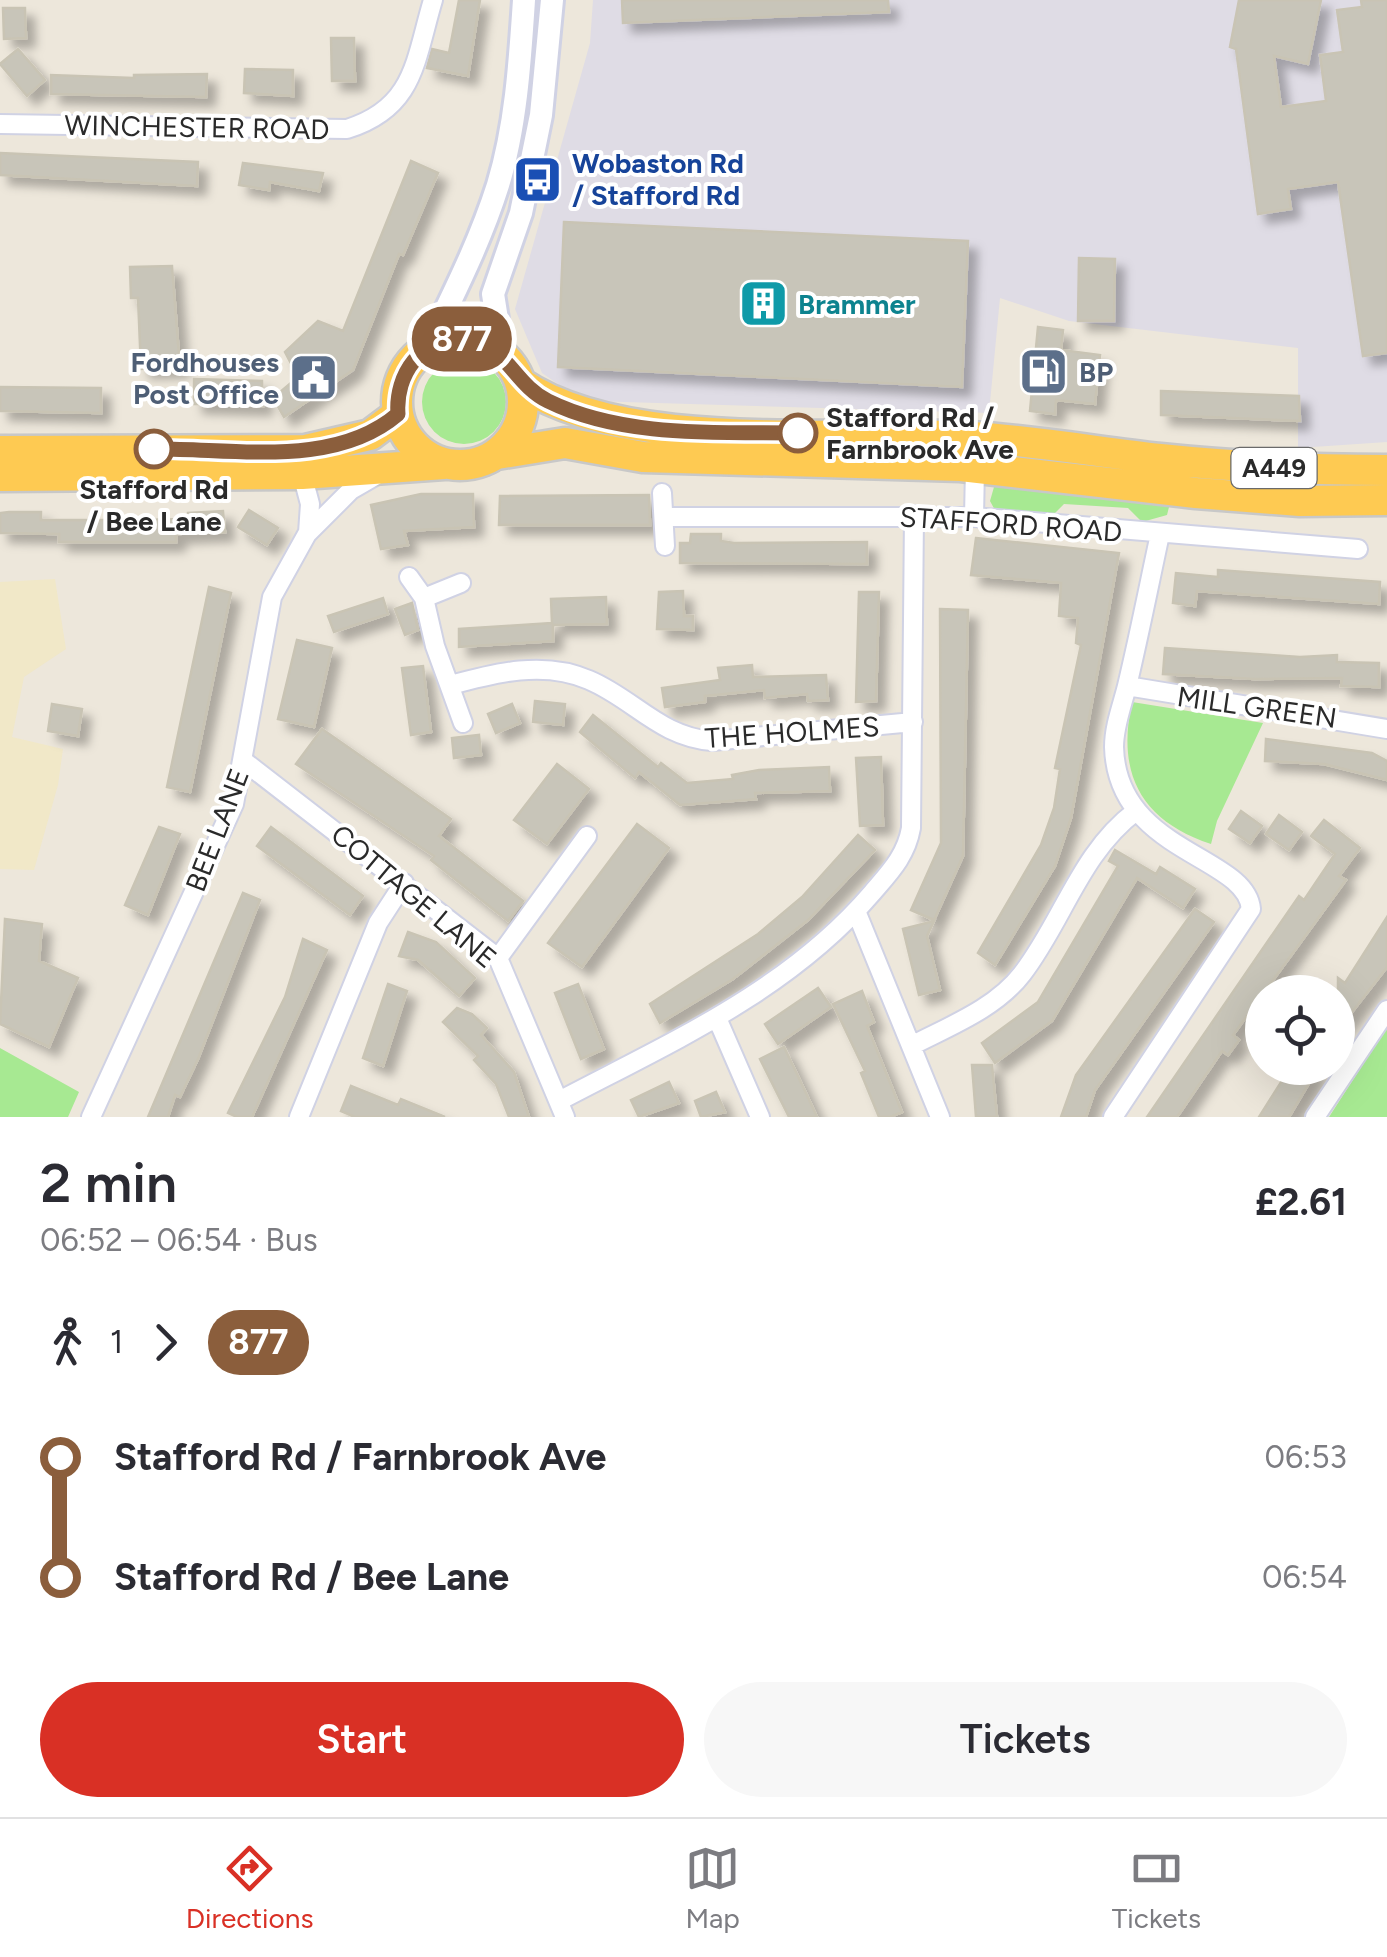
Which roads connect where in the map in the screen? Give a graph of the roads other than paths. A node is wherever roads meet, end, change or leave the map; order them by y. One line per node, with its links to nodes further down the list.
1 (433, 0): 4 (street, WINCHESTER ROAD)
2 (524, 0): 5 (street)
3 (552, 0): 6 (street)
4 (0, 124)
5 (427, 349): 6 (highway); 8 (highway)
6 (503, 356): 7 (highway, A449)
7 (520, 383): 9 (highway, A449); 11 (highway)
8 (398, 414): 10 (highway); 12 (highway)
9 (893, 434): 13 (highway); 15 (highway, A449)
10 (0, 450)
11 (496, 454): 12 (highway, A449); 13 (highway, STAFFORD ROAD / A449)
12 (444, 464): 14 (highway, A449)
13 (976, 468): 19 (highway, STAFFORD ROAD / A449); 22 (street)
14 (387, 470): 16 (highway, A449); 23 (street, BEE LANE)
15 (1387, 470)
16 (302, 474): 17 (highway, A449); 23 (street)
17 (0, 476)
18 (662, 493): 21 (street)
19 (1387, 500)
20 (914, 515): 21 (street, STAFFORD ROAD); 22 (street, STAFFORD ROAD); 32 (street)
21 (664, 517): 25 (street)
22 (974, 517): 24 (street, STAFFORD ROAD)
23 (308, 534): 35 (street, BEE LANE)
24 (1160, 534): 26 (street, STAFFORD ROAD); 31 (street)
25 (665, 546)
26 (1358, 549)
27 (409, 578): 29 (street)
28 (461, 582): 29 (street)
29 (424, 598): 30 (street)
30 (451, 685): 32 (street, THE HOLMES); 33 (street)
31 (1127, 686): 34 (street, MILL GREEN); 36 (street)
32 (913, 722): 39 (street)
33 (464, 723)
34 (1387, 729)
35 (245, 762): 38 (street, COTTAGE LANE); 45 (street, BEE LANE)
36 (1136, 812): 43 (street); 49 (street)
37 (587, 836): 40 (street)
38 (404, 883): 40 (street, COTTAGE LANE); 46 (street)
39 (856, 911): 42 (street); 43 (street)
40 (498, 958): 44 (street, COTTAGE LANE)
41 (1387, 1010): 50 (street)
42 (717, 1018): 44 (street); 47 (street)
43 (912, 1045): 48 (street)
44 (562, 1109)
45 (91, 1117)
46 (298, 1117)
47 (760, 1117)
48 (940, 1117)
49 (1113, 1117)
50 (1316, 1117)

